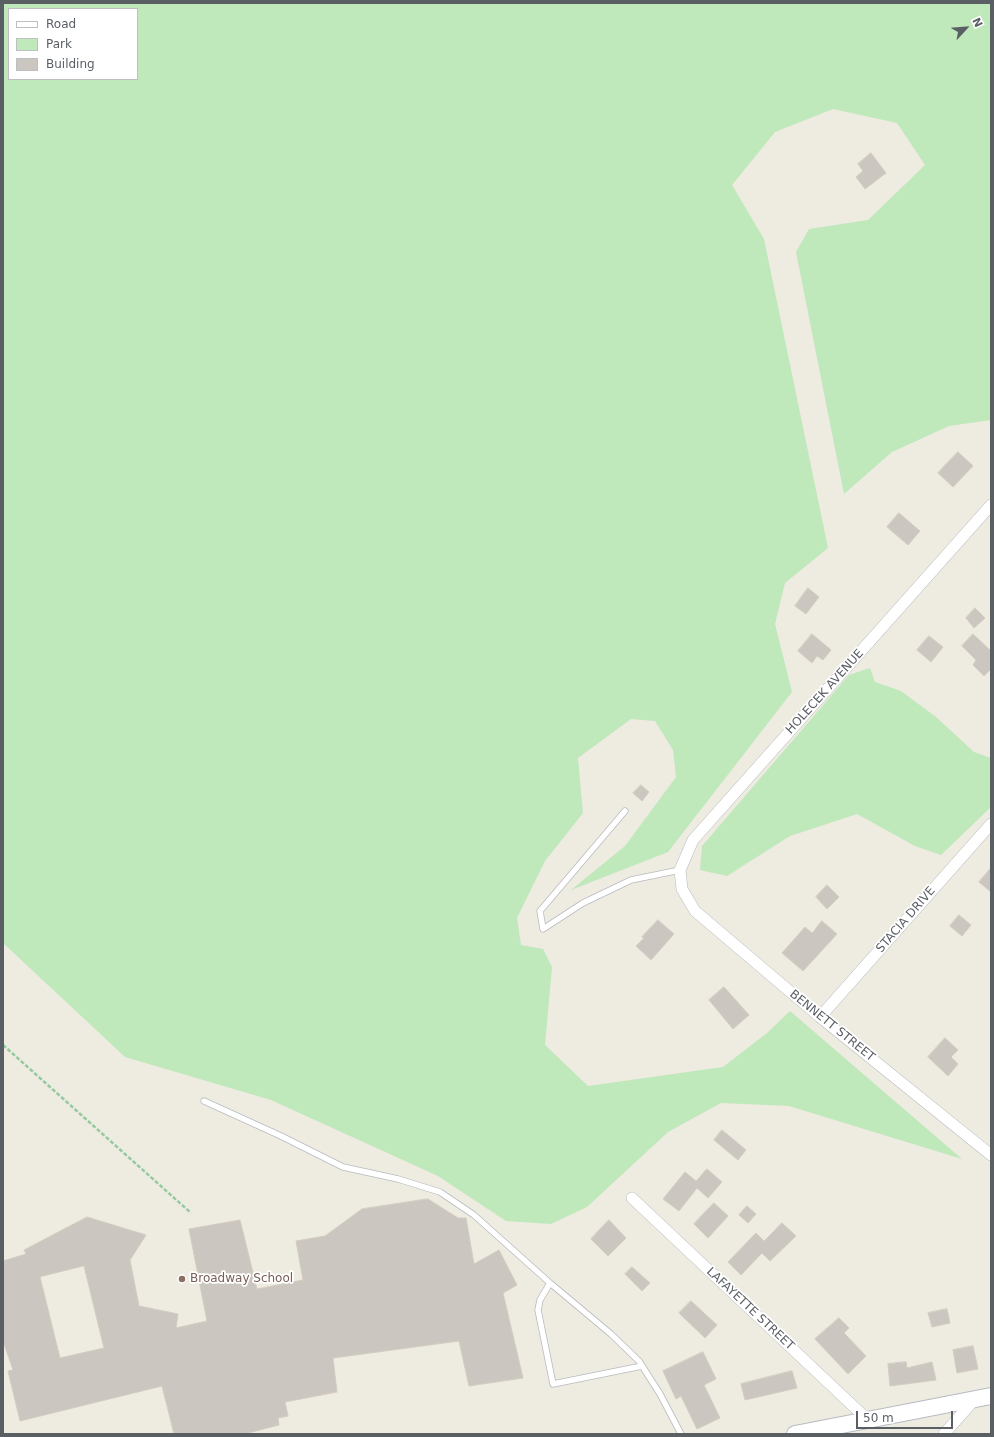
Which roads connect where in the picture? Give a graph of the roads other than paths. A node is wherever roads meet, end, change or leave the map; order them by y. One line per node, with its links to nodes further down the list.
1 (991, 505): 4 (street, HOLECEK AVENUE)
2 (625, 811): 4 (lane)
3 (991, 824): 6 (street, STACIA DRIVE)
4 (680, 870): 5 (street, HOLECEK AVENUE)
5 (682, 889): 6 (street, BENNETT STREET)
6 (820, 1017): 8 (street, BENNETT STREET)
7 (204, 1101): 10 (lane)
8 (991, 1155)
9 (632, 1198): 14 (street, LAFAYETTE STREET)
10 (550, 1283): 11 (lane); 11 (lane)
11 (642, 1366): 15 (lane)
12 (991, 1396): 13 (street)
13 (975, 1399): 14 (street); 17 (street)
14 (868, 1420): 16 (street)
15 (681, 1434)
16 (795, 1434)
17 (944, 1434)

